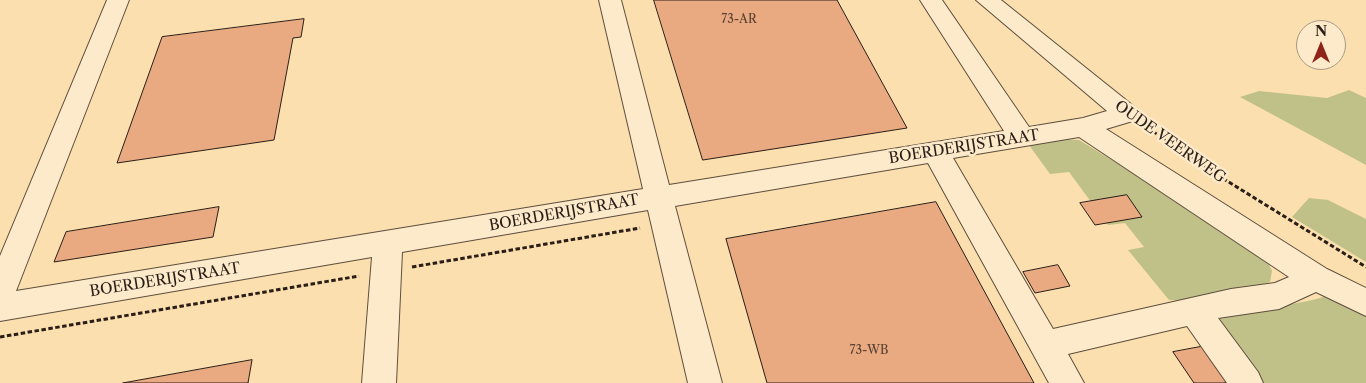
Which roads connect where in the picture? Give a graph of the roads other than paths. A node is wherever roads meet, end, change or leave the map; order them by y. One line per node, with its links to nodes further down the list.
1 (118, 0): 12 (street)
2 (610, 0): 9 (street)
3 (931, 0): 7 (street)
4 (987, 0): 5 (street, OUDE VEERWEG)
5 (1127, 114): 6 (street, BOERDERIJSTRAAT)
6 (1083, 127): 7 (street, BOERDERIJSTRAAT); 11 (street)
7 (1022, 137): 8 (street, BOERDERIJSTRAAT)
8 (934, 151): 9 (street, BOERDERIJSTRAAT); 16 (street)
9 (662, 210): 10 (street, BOERDERIJSTRAAT); 18 (street)
10 (387, 257): 14 (street, BOERDERIJSTRAAT); 17 (street)
11 (1316, 278): 13 (street); 15 (street)
12 (0, 293)
13 (1366, 303)
14 (0, 307)
15 (1195, 311): 16 (street); 20 (street)
16 (1045, 345): 19 (street)
17 (379, 383)
18 (705, 383)
19 (1067, 383)
20 (1246, 383)

